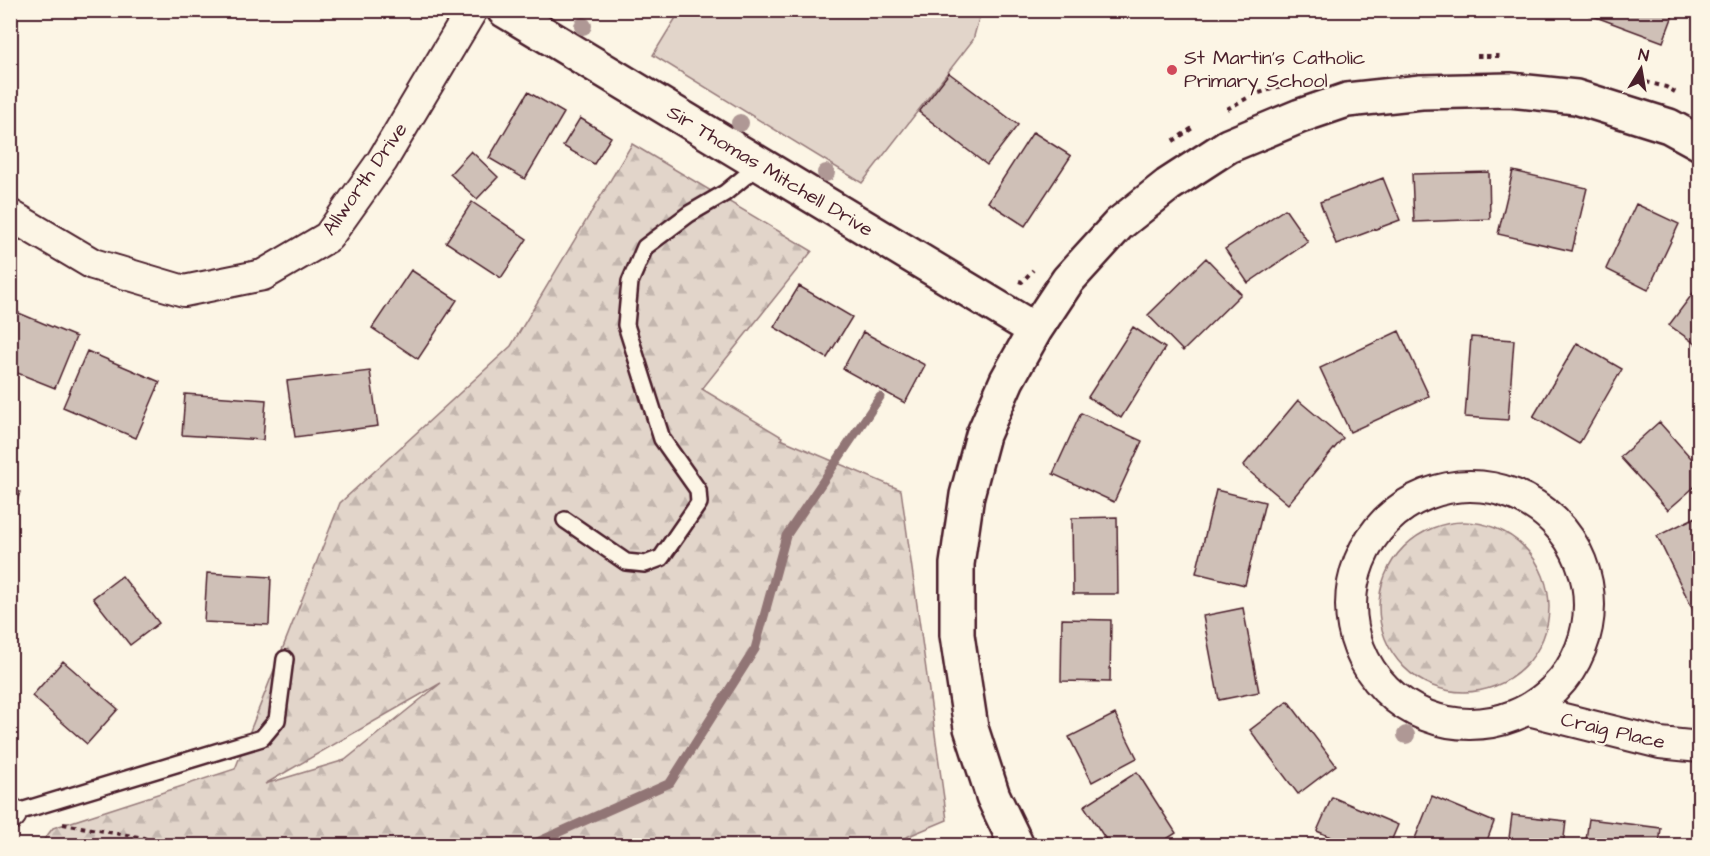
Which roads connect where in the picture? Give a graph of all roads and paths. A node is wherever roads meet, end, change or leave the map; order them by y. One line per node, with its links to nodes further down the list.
1 (472, 10): 5 (street, Allworth Drive)
2 (504, 10): 4 (street, Sir Thomas Mitchell Drive)
3 (1700, 143): 6 (street)
4 (759, 165): 6 (street, Sir Thomas Mitchell Drive); 7 (lane)
5 (10, 214)
6 (1035, 330): 13 (street)
7 (565, 520)
8 (285, 659): 11 (lane)
9 (1528, 710): 9 (street, Craig Place); 10 (street, Craig Place)
10 (1700, 747)
11 (11, 814): 12 (path)
12 (155, 846)
13 (1017, 846)

